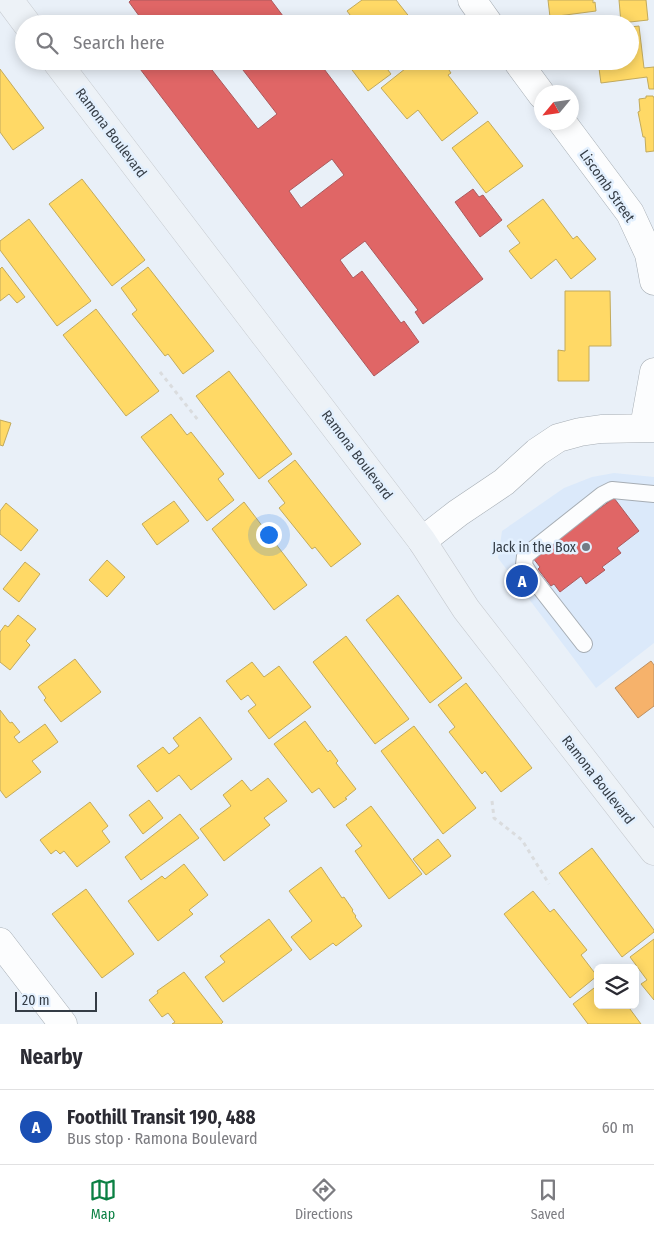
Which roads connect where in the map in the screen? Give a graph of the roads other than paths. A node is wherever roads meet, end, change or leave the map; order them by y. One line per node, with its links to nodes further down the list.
1 (9, 0): 3 (main road)
2 (472, 0): 4 (street)
3 (20, 15)
4 (483, 15)
5 (63, 70): 13 (main road, Ramona Boulevard)
6 (524, 70): 7 (street)
7 (535, 85)
8 (568, 130): 9 (street, Liscomb Street)
9 (654, 281)
10 (654, 372): 11 (street)
11 (649, 428): 13 (street)
12 (654, 494): 14 (lane)
13 (422, 541): 15 (main road, Ramona Boulevard)
14 (584, 644)
15 (654, 851)
16 (0, 942): 17 (street)
17 (63, 1024)

